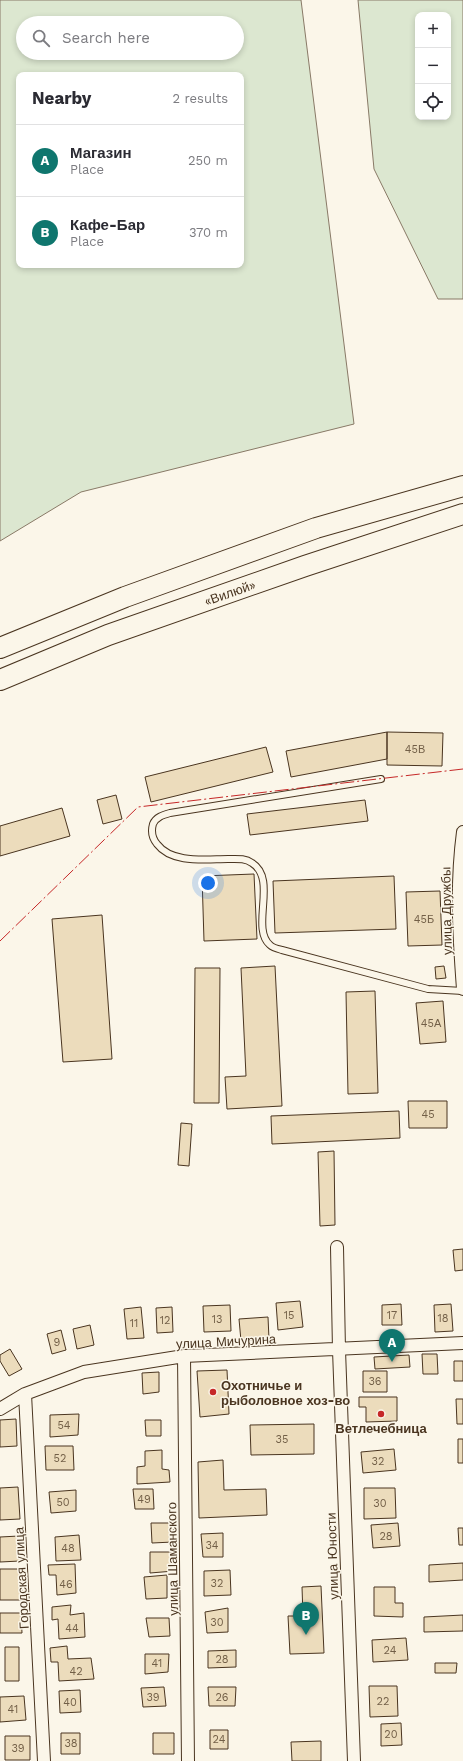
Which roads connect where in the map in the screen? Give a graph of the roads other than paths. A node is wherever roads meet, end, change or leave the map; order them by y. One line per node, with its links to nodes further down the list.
1 (463, 486): 3 (highway)
2 (463, 514): 4 (highway, «Вилюй»)
3 (0, 648)
4 (0, 680)
5 (381, 779): 7 (lane)
6 (463, 832): 7 (street, улица Дружбы)
7 (463, 990)
8 (337, 1247): 10 (street, улица Юности)
9 (463, 1343): 10 (street, улица Мичурина)
10 (339, 1350): 11 (street, улица Мичурина); 16 (street, улица Юности)
11 (184, 1356): 12 (street, улица Мичурина); 15 (street, улица Шаманского)
12 (25, 1394): 13 (street, улица Мичурина); 14 (street, Городская улица)
13 (0, 1409)
14 (44, 1761)
15 (188, 1761)
16 (354, 1761)

